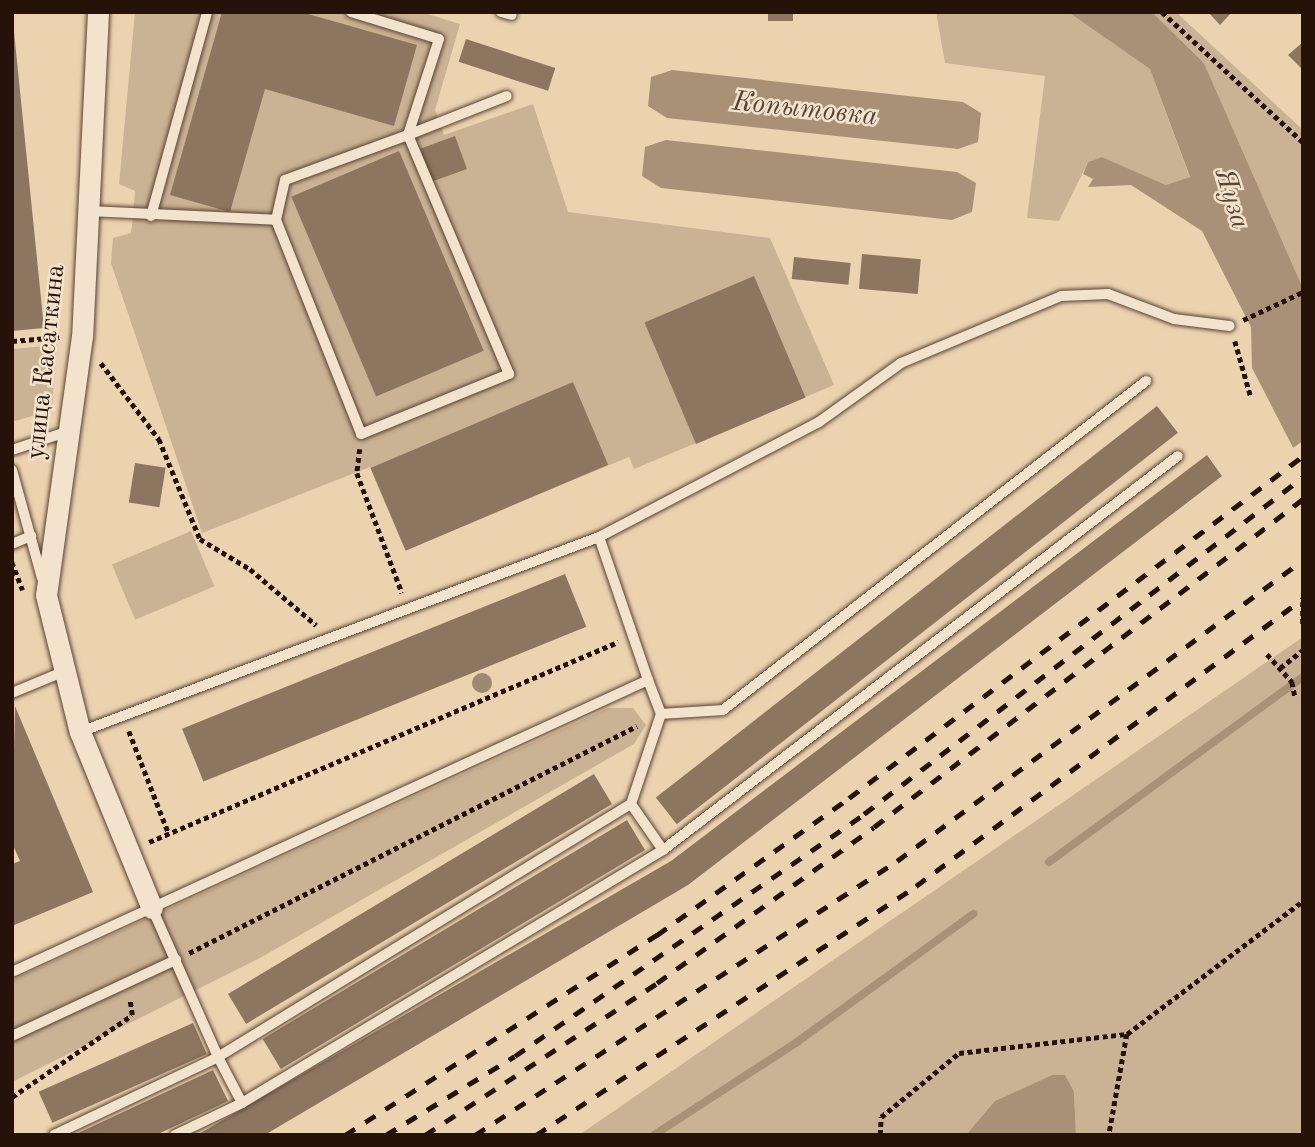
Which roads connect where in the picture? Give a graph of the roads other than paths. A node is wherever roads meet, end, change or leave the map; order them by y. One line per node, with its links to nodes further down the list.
1 (98, 12): 6 (street, улица Касаткина)
2 (207, 12): 7 (lane)
3 (351, 12): 5 (lane)
4 (507, 96): 5 (lane)
5 (408, 135): 8 (lane); 8 (lane)
6 (88, 211): 7 (lane); 11 (street, улица Касаткина)
7 (151, 216): 8 (lane)
8 (276, 220)
9 (1235, 323): 16 (lane)
10 (1146, 381): 22 (lane)
11 (71, 431): 12 (lane); 18 (street, улица Касаткина)
12 (12, 450)
13 (1178, 456): 25 (lane)
14 (12, 470): 15 (lane)
15 (31, 536): 17 (lane); 18 (lane)
16 (599, 537): 20 (lane); 23 (lane)
17 (12, 544)
18 (47, 595): 19 (street, улица Касаткина)
19 (65, 671): 21 (lane); 23 (street, улица Касаткина)
20 (648, 680): 22 (lane); 26 (lane)
21 (12, 693)
22 (661, 714): 24 (lane)
23 (80, 732): 26 (street, улица Касаткина)
24 (631, 804): 25 (lane); 30 (lane)
25 (663, 850): 31 (lane)
26 (152, 908): 27 (lane); 28 (lane)
27 (176, 960): 29 (lane); 30 (lane)
28 (12, 972)
29 (12, 1036)
30 (218, 1058): 31 (lane); 32 (lane)
31 (242, 1103): 33 (lane)
32 (54, 1135)
33 (176, 1135)

